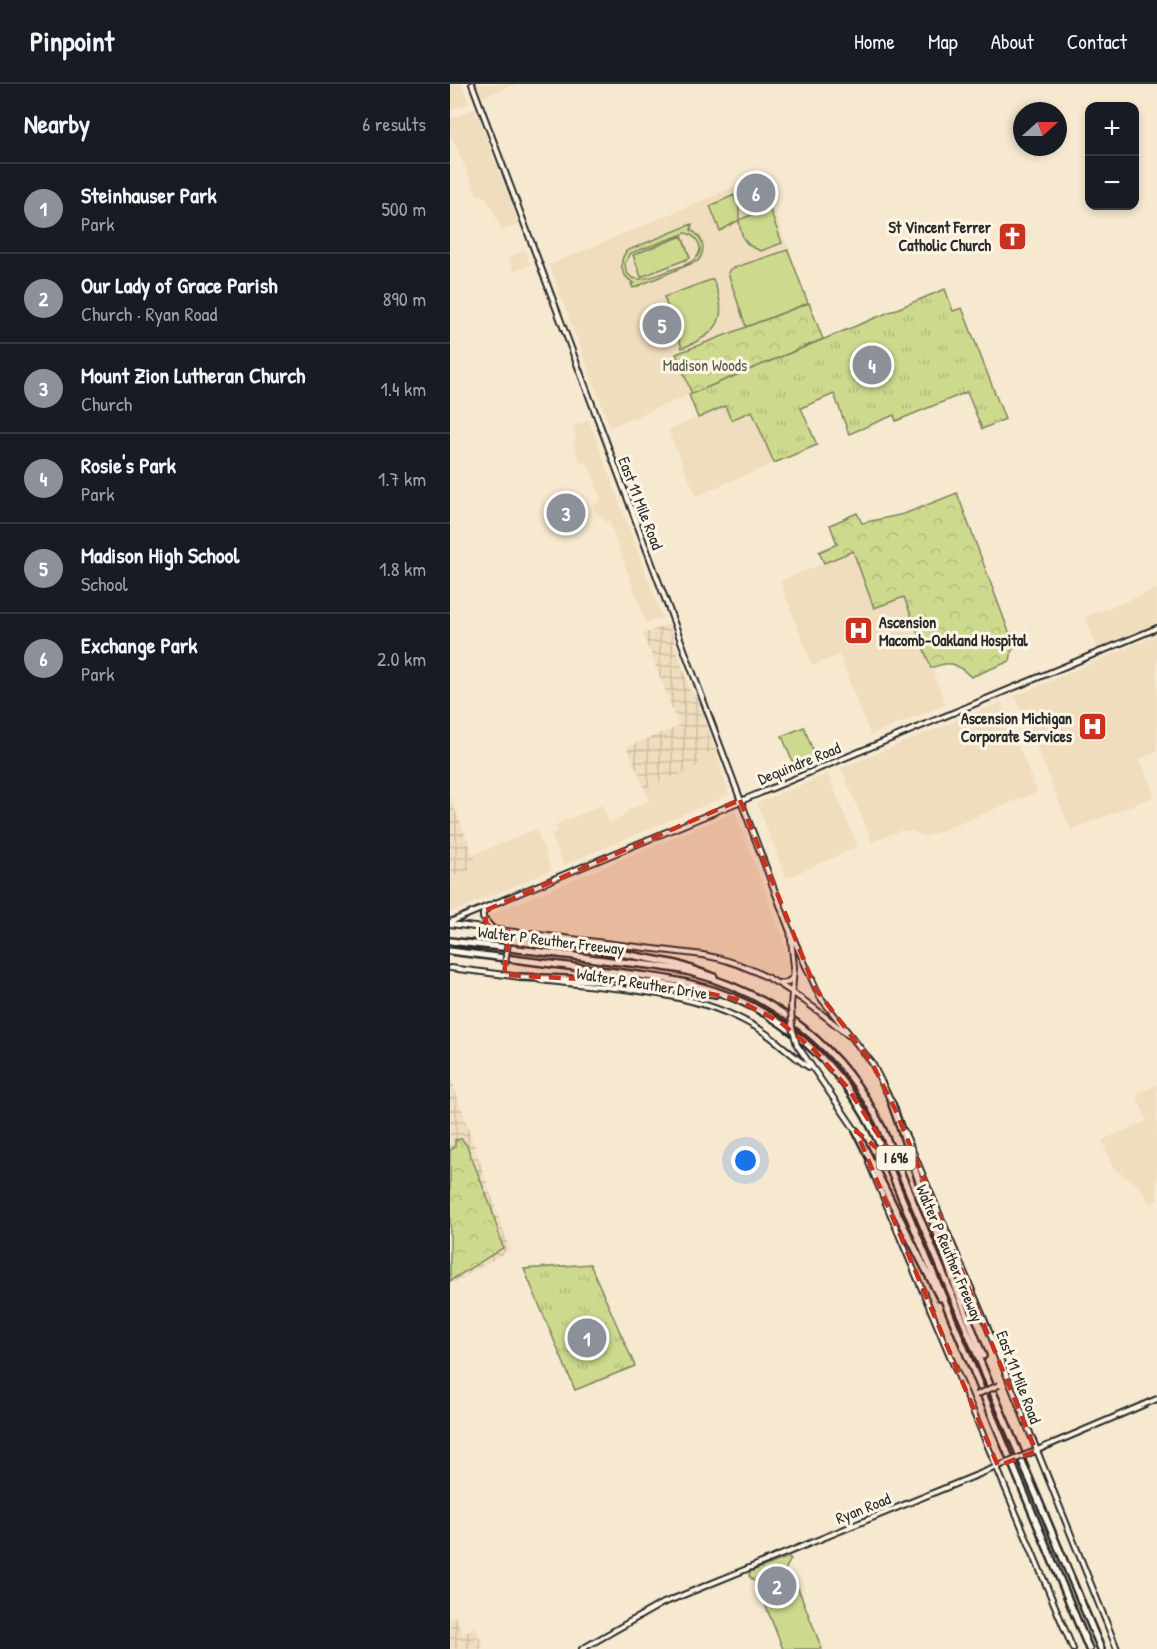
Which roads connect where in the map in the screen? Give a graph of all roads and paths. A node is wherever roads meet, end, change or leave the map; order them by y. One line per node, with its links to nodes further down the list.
1 (472, 84): 3 (main road, East 11 Mile Road)
2 (1157, 628): 3 (main road, Dequindre Road)
3 (740, 800): 4 (main road, Dequindre Road); 6 (main road, East 11 Mile Road)
4 (491, 905): 5 (main road, Dequindre Road); 7 (main road)
5 (450, 923): 7 (main road, Walter P Reuther Drive)
6 (789, 929): 15 (main road, East 11 Mile Road); 22 (main road, East 11 Mile Road)
7 (494, 930): 8 (main road, Walter P Reuther Drive)
8 (509, 932): 9 (main road, Walter P Reuther Drive); 13 (main road, bridge)
9 (532, 933): 16 (highway); 17 (main road, Walter P Reuther Drive)
10 (450, 941): 16 (highway, Walter P Reuther Freeway / I 696)
11 (450, 951): 19 (highway, Walter P Reuther Freeway / I 696)
12 (450, 968): 13 (main road, Walter P Reuther Drive)
13 (504, 975): 14 (main road, Walter P Reuther Drive)
14 (520, 977): 19 (highway); 23 (main road, Walter P Reuther Drive)
15 (794, 978): 17 (main road); 18 (main road, East 11 Mile Road)
16 (721, 981): 27 (highway, Walter P Reuther Freeway / I 696)
17 (777, 983): 18 (main road, Walter P Reuther Drive)
18 (792, 993): 20 (main road, Walter P Reuther Drive); 21 (main road, East 11 Mile Road)
19 (736, 999): 26 (highway, Walter P Reuther Freeway / I 696)
20 (802, 1000): 21 (main road); 22 (main road, Walter P Reuther Drive)
21 (791, 1006): 23 (main road, East 11 Mile Road, bridge)
22 (851, 1037): 24 (main road, East 11 Mile Road)
23 (812, 1069): 25 (main road, East 11 Mile Road)
24 (892, 1104): 27 (highway); 28 (main road, East 11 Mile Road)
25 (856, 1131): 26 (highway); 30 (main road, East 11 Mile Road)
26 (963, 1346): 35 (highway, Walter P Reuther Freeway / I 696)
27 (990, 1381): 36 (highway, Walter P Reuther Freeway / I 696)
28 (1008, 1381): 30 (main road, bridge); 31 (main road, East 11 Mile Road)
29 (1157, 1399): 31 (main road, Ryan Road)
30 (971, 1404): 32 (main road, East 11 Mile Road)
31 (1036, 1451): 32 (main road, Ryan Road, bridge); 37 (main road, East 11 Mile Road)
32 (998, 1466): 33 (main road, Ryan Road); 34 (main road, East 11 Mile Road)
33 (582, 1649)
34 (1073, 1649)
35 (1089, 1649)
36 (1101, 1649)
37 (1117, 1649)

